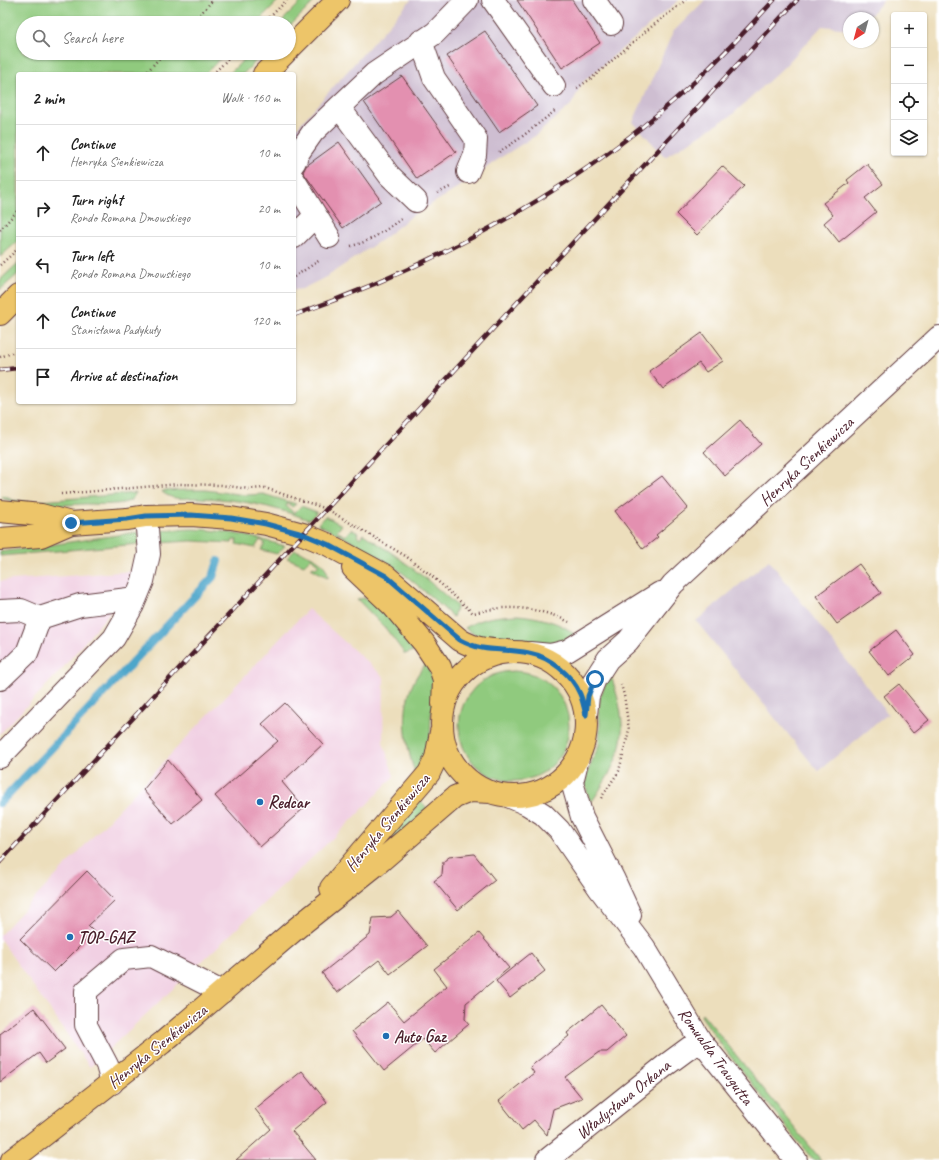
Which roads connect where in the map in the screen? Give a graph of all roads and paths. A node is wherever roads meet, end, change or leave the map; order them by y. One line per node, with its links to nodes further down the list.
1 (287, 0): 8 (path)
2 (338, 0): 11 (main road)
3 (467, 0): 10 (street)
4 (493, 0): 18 (street)
5 (594, 0): 9 (street)
6 (212, 1): 7 (path)
7 (198, 16)
8 (271, 16)
9 (611, 24)
10 (421, 41): 19 (street); 21 (street)
11 (296, 42)
12 (158, 60): 15 (path)
13 (227, 60): 16 (path)
14 (278, 60): 17 (main road)
15 (147, 72)
16 (215, 72)
17 (266, 72)
18 (554, 86)
19 (339, 107): 20 (street); 23 (street)
20 (296, 158)
21 (468, 172)
22 (296, 183): 25 (street)
23 (416, 201)
24 (16, 212): 26 (path)
25 (315, 216): 27 (street); 28 (street)
26 (0, 230)
27 (296, 235)
28 (329, 237)
29 (16, 251): 30 (path)
30 (0, 265)
31 (16, 298): 32 (main road)
32 (0, 314)
33 (939, 337): 41 (street, Henryka Sienkiewicza)
34 (16, 352): 35 (path)
35 (0, 357)
36 (0, 511): 38 (main road)
37 (146, 516): 38 (main road); 40 (main road); 42 (street)
38 (71, 523): 39 (main road)
39 (0, 538)
40 (327, 544): 47 (main road, Henryka Sienkiewicza); 52 (main road)
41 (673, 584): 48 (street, Henryka Sienkiewicza); 51 (street, Henryka Sienkiewicza)
42 (136, 598): 45 (street); 53 (street)
43 (0, 611): 45 (street)
44 (474, 613): 46 (path)
45 (40, 618): 49 (street)
46 (571, 623)
47 (508, 651): 48 (main road, Henryka Sienkiewicza); 52 (main road)
48 (530, 653): 51 (main road, Henryka Sienkiewicza)
49 (0, 679)
50 (619, 680): 56 (path)
51 (586, 715): 54 (main road, Henryka Sienkiewicza)
52 (442, 719): 55 (main road); 57 (main road, Henryka Sienkiewicza)
53 (0, 757)
54 (578, 758): 55 (main road, Henryka Sienkiewicza); 58 (street, Romualda Traugutta)
55 (499, 794): 57 (main road, Henryka Sienkiewicza); 58 (street, Romualda Traugutta)
56 (600, 801)
57 (298, 927): 59 (main road, Henryka Sienkiewicza)
58 (644, 947): 60 (street, Romualda Traugutta)
59 (222, 992): 61 (main road, Henryka Sienkiewicza); 61 (street)
60 (700, 1040): 63 (street, Władysława Orkana); 64 (street, Romualda Traugutta)
61 (112, 1083): 62 (main road, Henryka Sienkiewicza)
62 (12, 1160)
63 (547, 1160)
64 (796, 1160)

